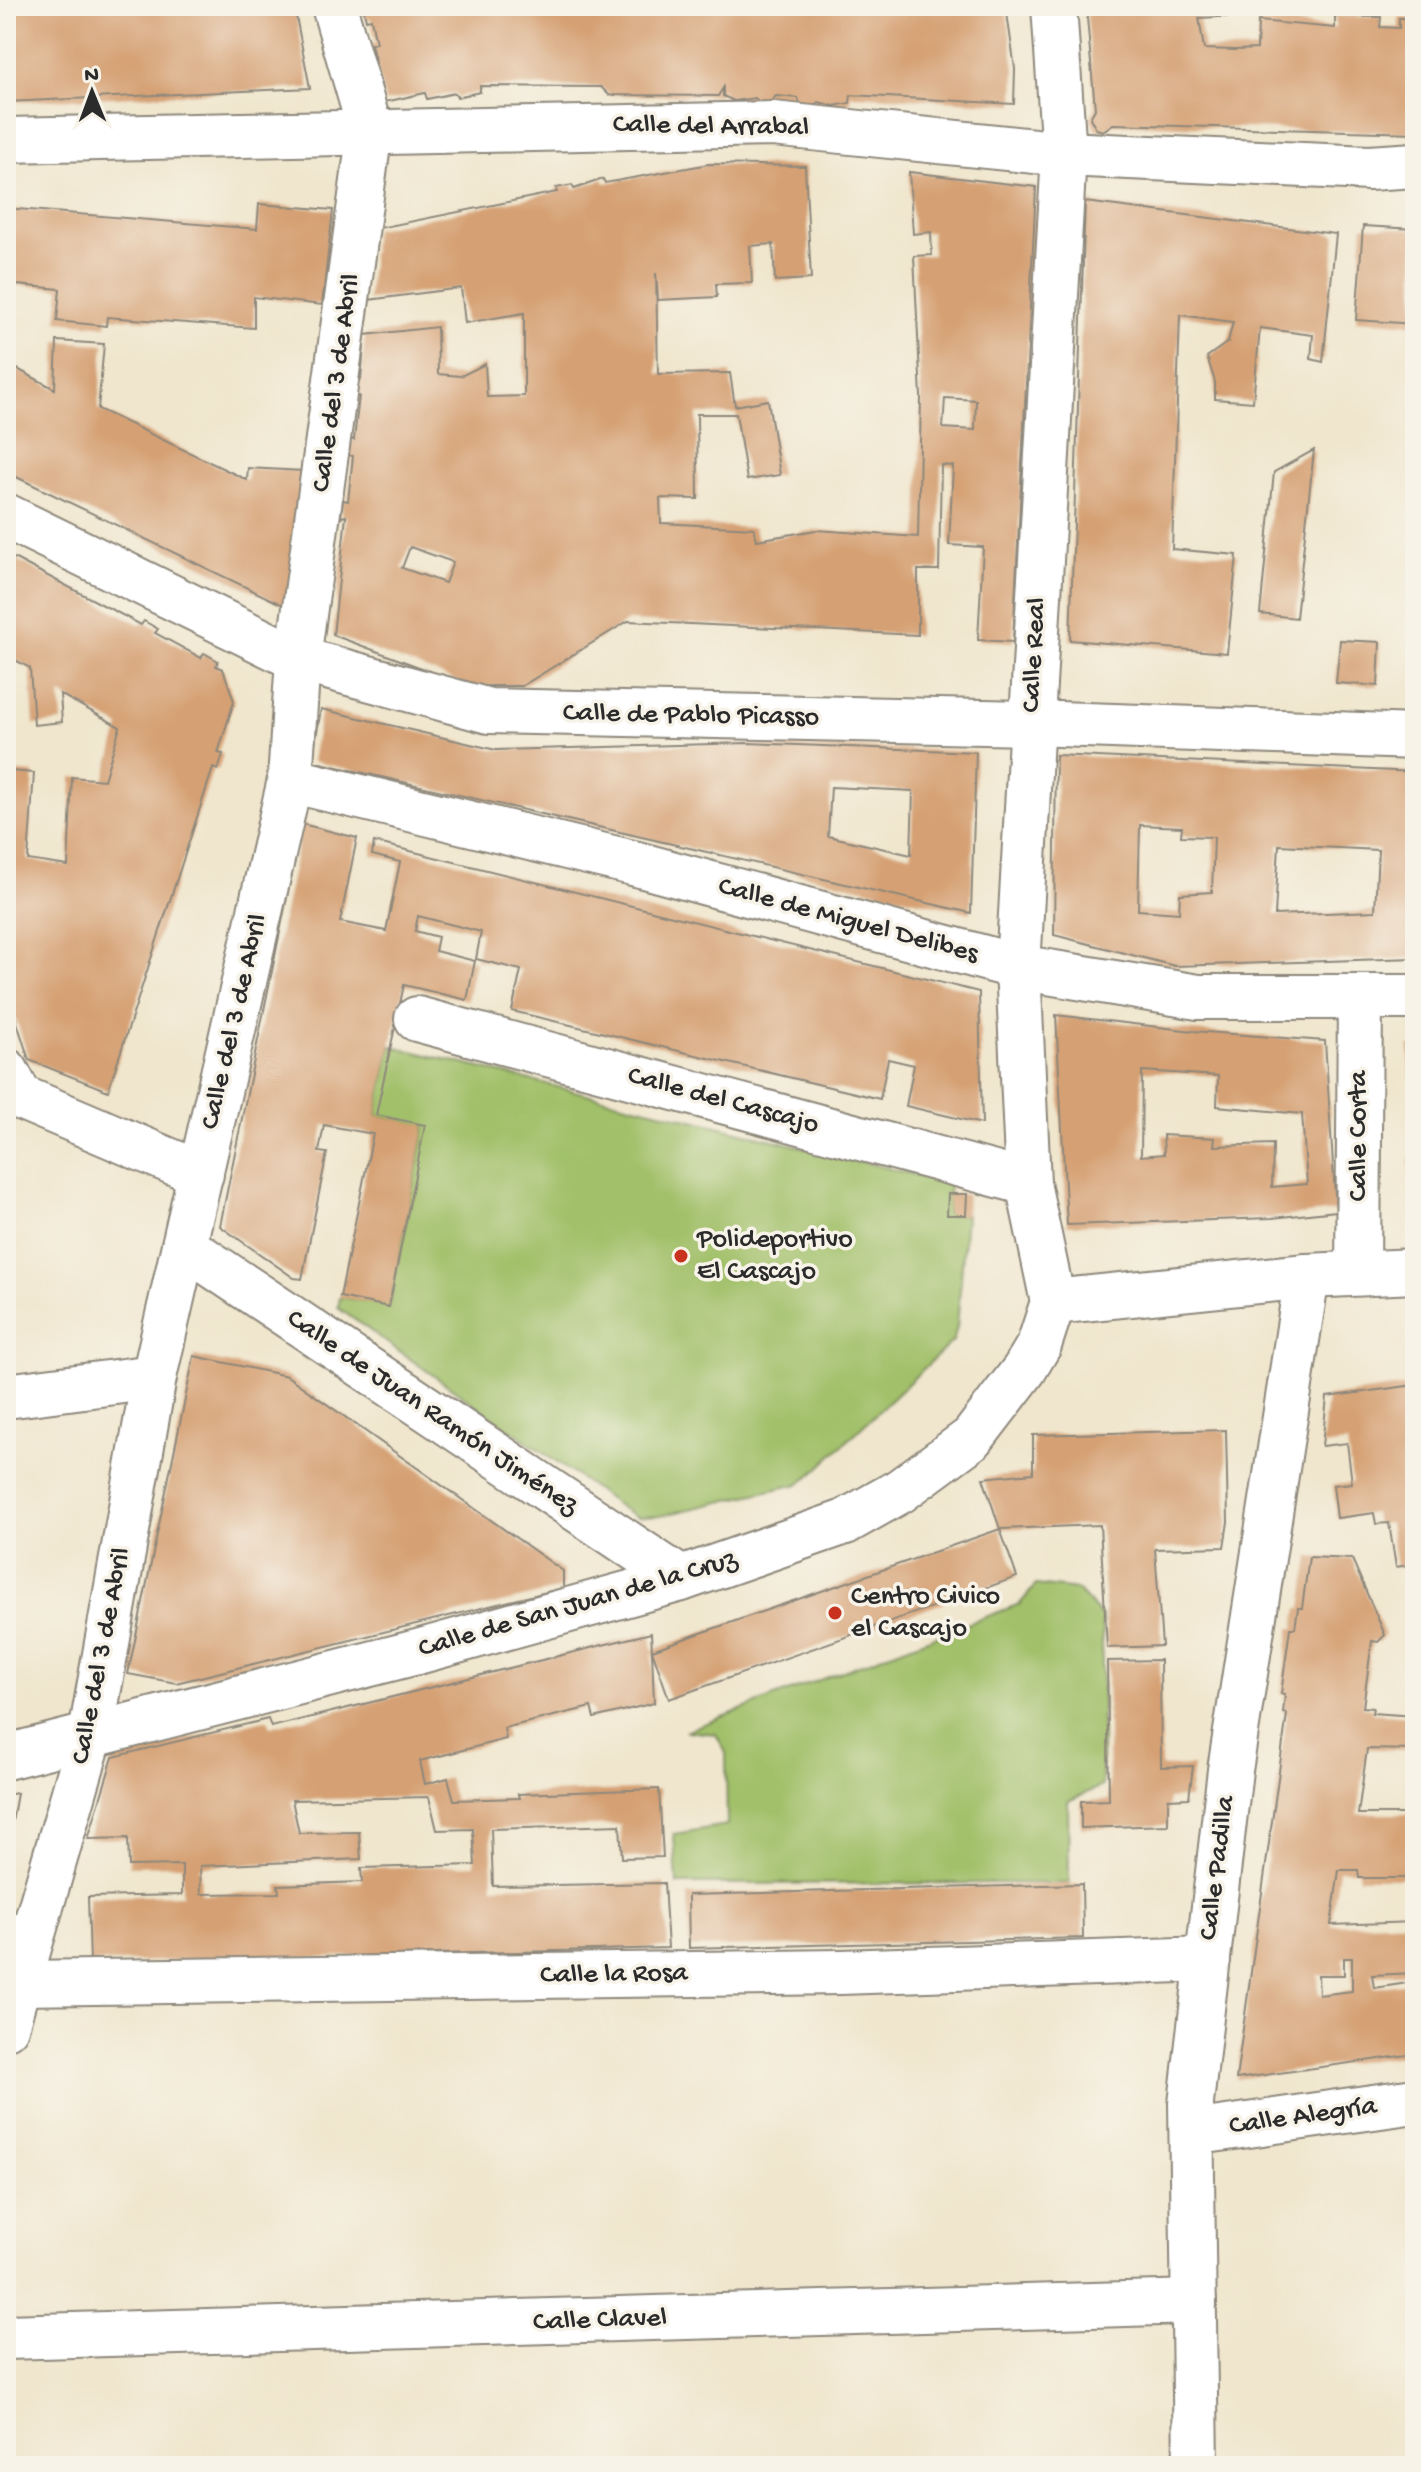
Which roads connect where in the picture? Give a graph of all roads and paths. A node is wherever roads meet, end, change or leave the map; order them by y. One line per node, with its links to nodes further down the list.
1 (334, 6): 3 (street, Calle del 3 de Abril)
2 (1054, 6): 5 (street, Calle Real)
3 (370, 130): 4 (street, Calle del Arrabal); 5 (street, Calle del Arrabal); 8 (street, Calle del 3 de Abril)
4 (6, 140)
5 (1064, 154): 6 (street, Calle del Arrabal); 9 (street, Calle Real)
6 (1415, 165)
7 (6, 516): 8 (street, Calle de Pablo Picasso)
8 (298, 659): 9 (street, Calle de Pablo Picasso); 11 (street, Calle del 3 de Abril)
9 (1031, 723): 10 (street, Calle de Pablo Picasso); 12 (street, Calle Real)
10 (1415, 737)
11 (290, 780): 12 (street, Calle de Miguel Delibes); 17 (street, Calle del 3 de Abril)
12 (1018, 967): 14 (street, Calle de Miguel Delibes); 18 (street, Calle Real)
13 (1415, 997): 14 (street, Calle de Miguel Delibes)
14 (1360, 999): 21 (street, Calle Corta)
15 (417, 1019): 18 (street, Calle del Cascajo)
16 (6, 1071): 17 (street)
17 (201, 1174): 19 (street, Calle del 3 de Abril)
18 (1028, 1183): 23 (street, Calle Real)
19 (184, 1246): 24 (street, Calle del 3 de Abril); 26 (street, Calle de Juan Ramón Jiménez)
20 (1415, 1271): 21 (street)
21 (1358, 1273): 22 (street)
22 (1307, 1276): 23 (street); 29 (street, Calle Padilla)
23 (1053, 1302): 26 (street, Calle de San Juan de la Cruz)
24 (154, 1377): 25 (street); 27 (street, Calle del 3 de Abril)
25 (6, 1396)
26 (681, 1579): 27 (street, Calle de San Juan de la Cruz)
27 (91, 1734): 28 (street, Calle de San Juan de la Cruz); 30 (street, Calle del 3 de Abril)
28 (6, 1757)
29 (1208, 1959): 30 (street, Calle la Rosa); 33 (street, Calle Padilla)
30 (20, 1983): 31 (street, Calle del 3 de Abril)
31 (6, 2027)
32 (1415, 2101): 33 (street, Calle Alegría)
33 (1192, 2133): 34 (street, Calle Padilla)
34 (1194, 2302): 35 (street, Calle Clavel); 36 (street, Calle Padilla)
35 (6, 2337)
36 (1196, 2466)

